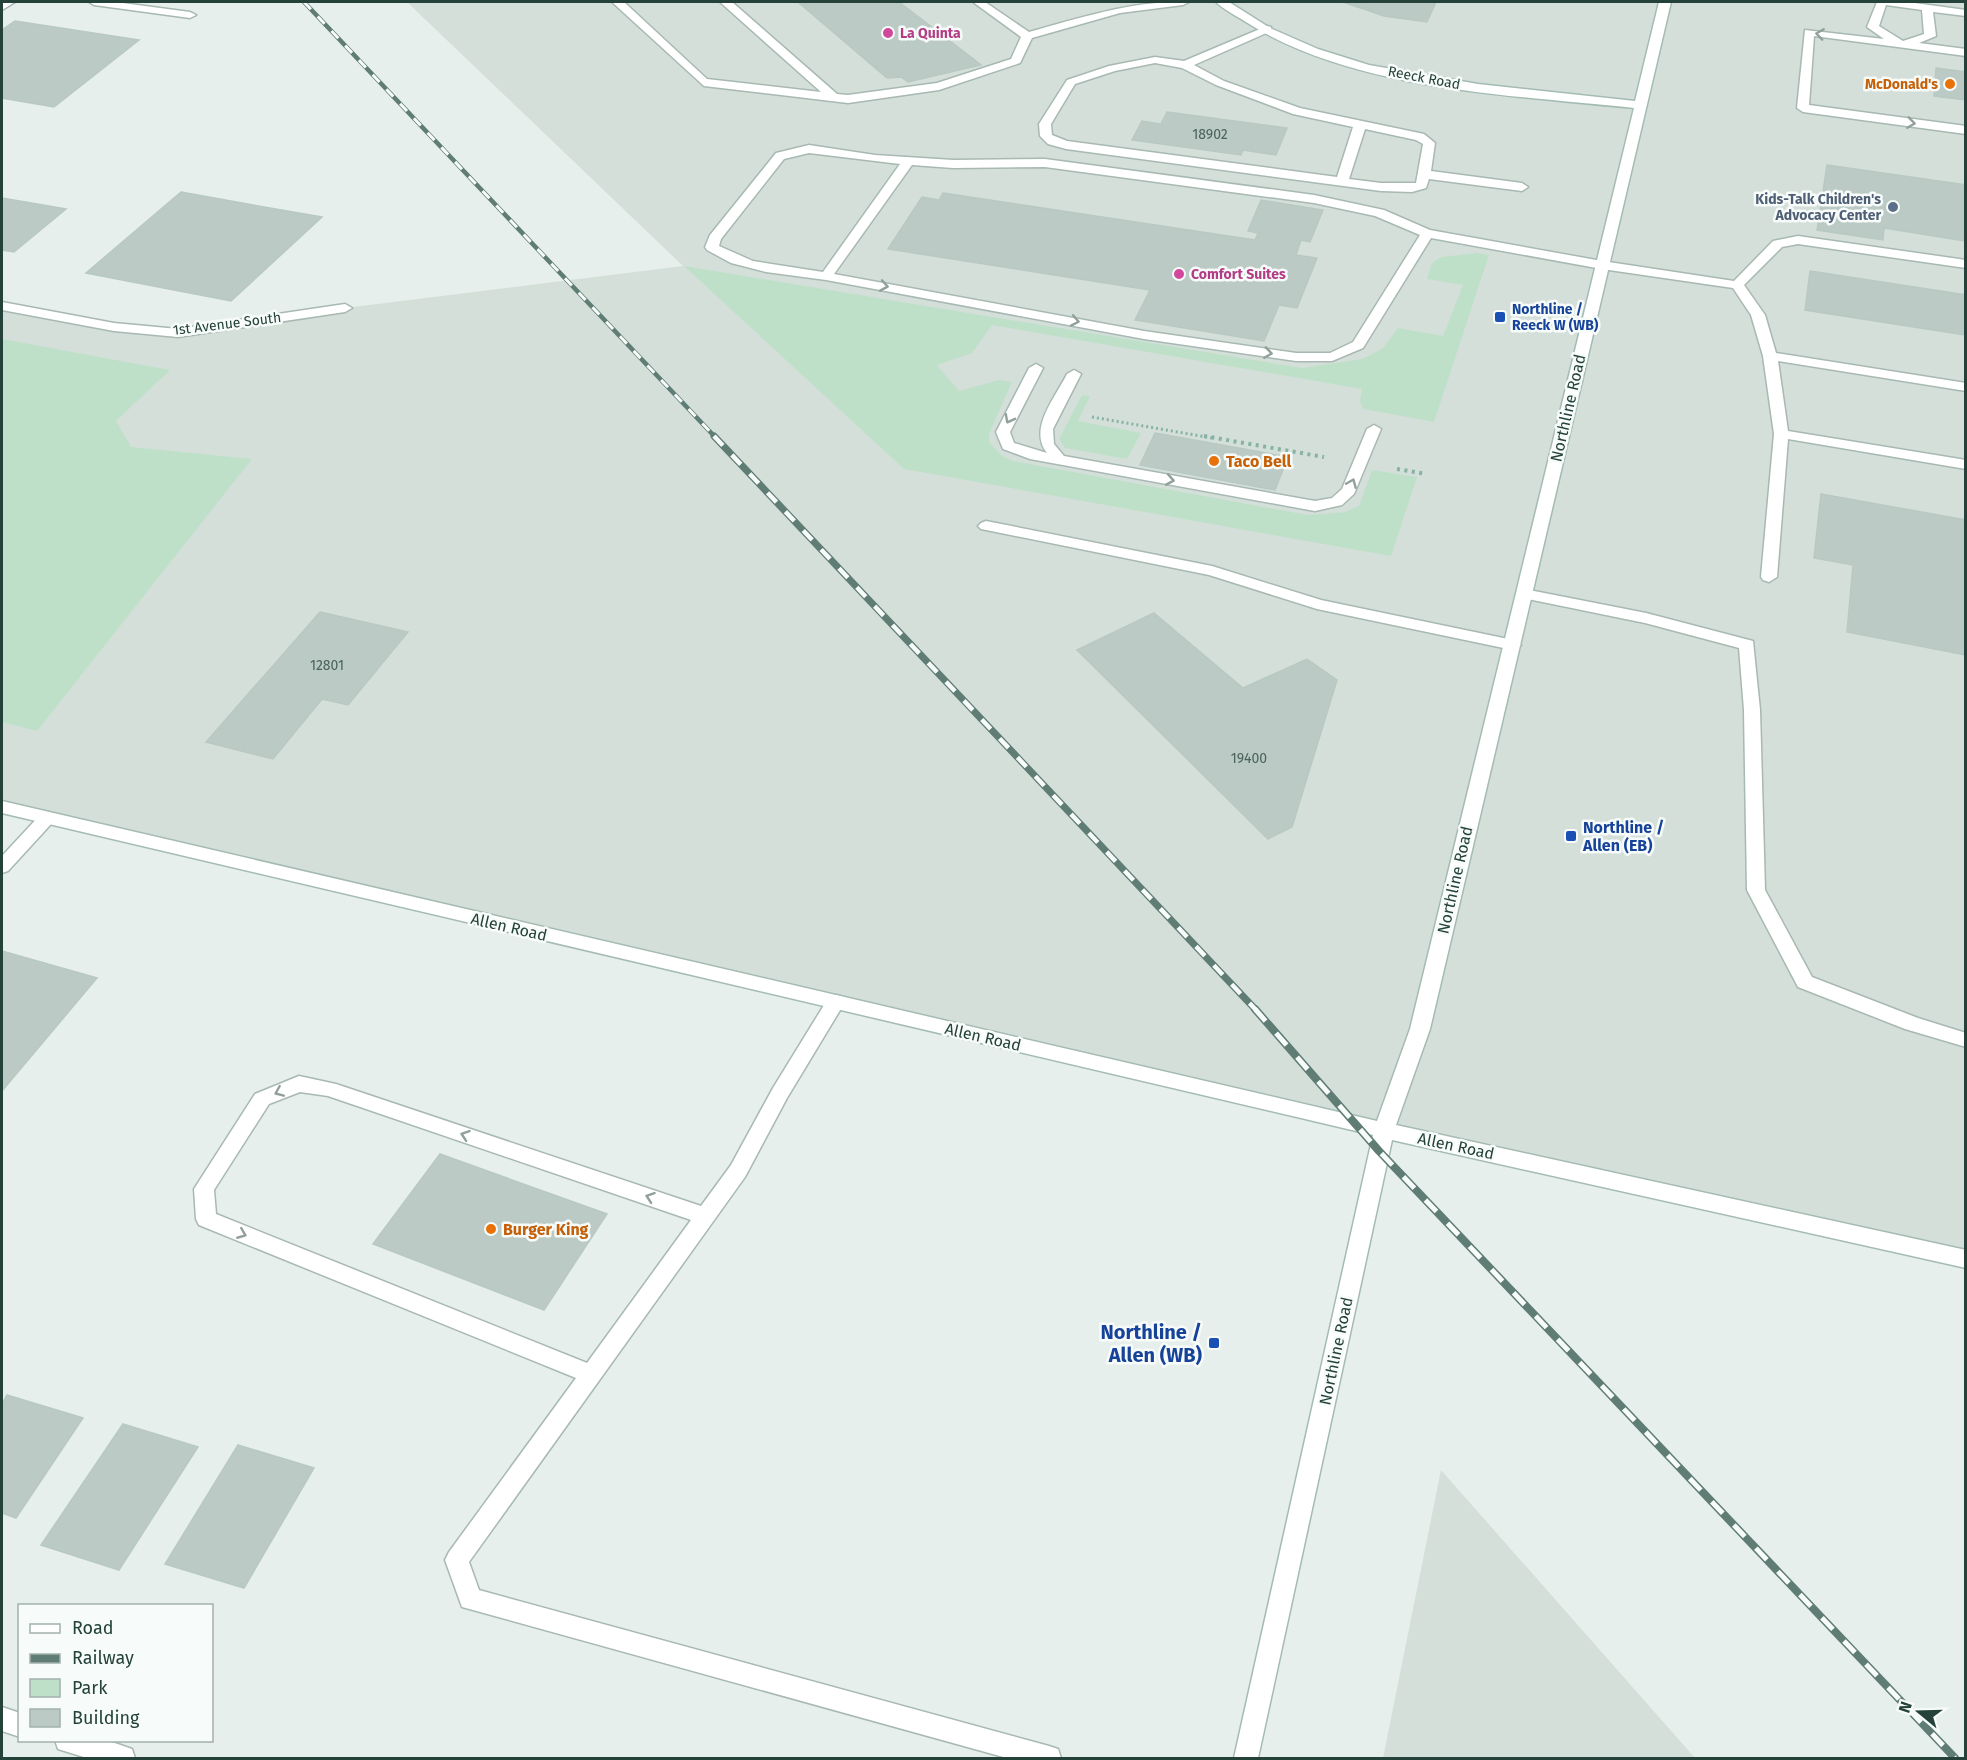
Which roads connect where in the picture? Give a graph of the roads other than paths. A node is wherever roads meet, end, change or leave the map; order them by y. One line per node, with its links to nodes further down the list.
1 (9, 2): 12 (main road)
2 (94, 2): 16 (main road)
3 (618, 2): 22 (main road)
4 (726, 2): 22 (main road)
5 (978, 2): 18 (main road)
6 (1106, 2): 14 (main road)
7 (1183, 2): 14 (main road)
8 (1222, 2): 17 (main road, Reeck Road)
9 (1665, 2): 23 (main road, Northline Road)
10 (1882, 2): 19 (main road)
11 (1887, 2): 13 (main road)
12 (2, 7)
13 (1926, 7): 15 (main road); 19 (main road)
14 (1119, 10): 18 (main road)
15 (1965, 13)
16 (190, 15)
17 (1267, 29): 21 (main road); 23 (main road, Reeck Road)
18 (1027, 36): 22 (main road)
19 (1902, 45): 20 (main road); 25 (main road, one-way to 25)
20 (1965, 53)
21 (1185, 65): 24 (main road); 28 (main road)
22 (833, 98)
23 (1639, 105): 32 (main road, Northline Road)
24 (1360, 125): 27 (main road); 28 (main road)
25 (1965, 130)
26 (909, 161): 30 (main road); 33 (main road); 33 (main road)
27 (1423, 174): 28 (main road); 29 (main road)
28 (1342, 182)
29 (1522, 187)
30 (1427, 233): 32 (main road); 33 (main road, one-way to 30)
31 (1965, 264): 34 (main road)
32 (1602, 265): 34 (main road); 47 (main road, Northline Road)
33 (826, 276)
34 (1737, 285): 37 (main road)
35 (2, 306): 36 (main road, 1st Avenue South)
36 (345, 308)
37 (1770, 356): 40 (main road); 42 (main road)
38 (1036, 368): 43 (main road, one-way to 43)
39 (1074, 374): 43 (main road)
40 (1965, 387)
41 (1374, 429): 43 (main road, one-way to 41)
42 (1781, 434): 44 (main road); 46 (main road)
43 (1059, 460)
44 (1965, 465)
45 (986, 526): 48 (main road)
46 (1769, 577)
47 (1524, 594): 48 (main road, Northline Road); 53 (main road)
48 (1512, 645): 54 (main road, Northline Road)
49 (2, 807): 50 (main road, Allen Road)
50 (47, 818): 51 (main road); 52 (main road, Allen Road)
51 (2, 867)
52 (836, 1002): 54 (main road, Allen Road); 55 (main road)
53 (1965, 1040)
54 (1384, 1130): 56 (main road, Allen Road); 63 (main road, Northline Road)
55 (705, 1216): 57 (main road); 57 (main road, one-way to 57)
56 (1965, 1259)
57 (590, 1374): 62 (main road)
58 (2, 1719): 59 (main road)
59 (18, 1724)
60 (73, 1742): 61 (main road)
61 (123, 1758)
62 (1049, 1758)
63 (1246, 1758)

